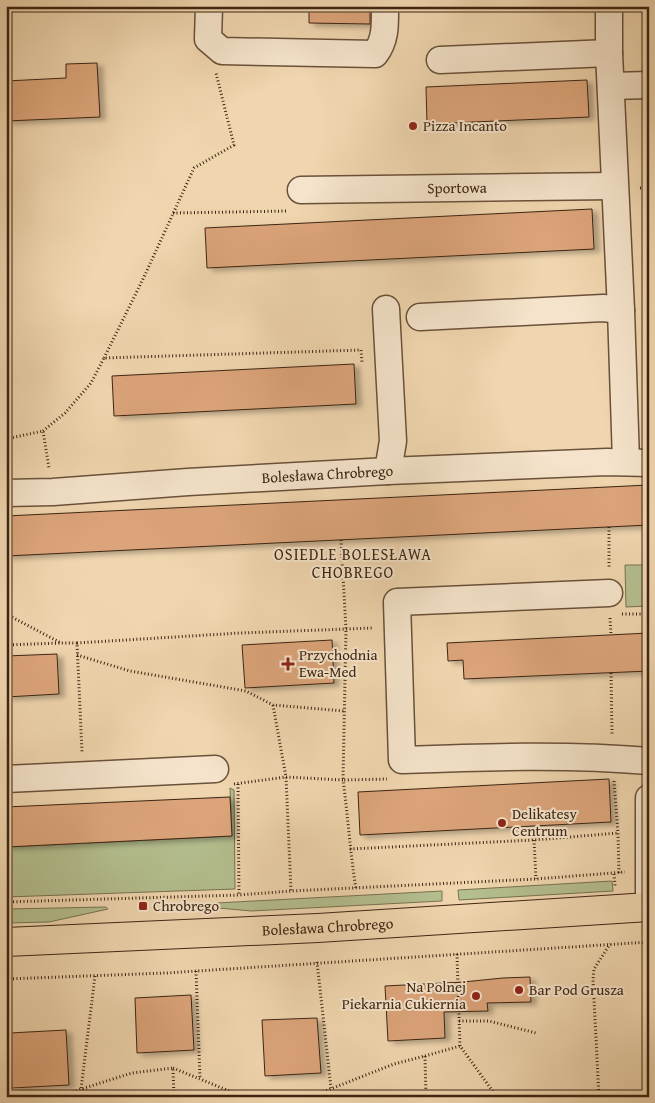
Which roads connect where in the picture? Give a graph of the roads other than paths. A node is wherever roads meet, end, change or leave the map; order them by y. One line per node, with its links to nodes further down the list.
1 (209, 6): 2 (street)
2 (385, 6)
3 (609, 6): 4 (street)
4 (609, 53): 5 (street); 7 (street)
5 (440, 60)
6 (649, 85): 7 (street)
7 (611, 86): 8 (street)
8 (614, 186): 9 (street, Sportowa); 11 (street)
9 (301, 190)
10 (386, 309): 14 (street)
11 (621, 310): 12 (street); 13 (street)
12 (420, 317)
13 (637, 462): 14 (street, Bolesława Chrobrego)
14 (388, 472): 15 (street, Bolesława Chrobrego)
15 (6, 493)
16 (609, 604): 17 (street)
17 (649, 762)
18 (215, 769): 19 (street)
19 (6, 779)
20 (649, 798): 21 (street)
21 (649, 901)
22 (649, 907): 23 (main road, Bolesława Chrobrego)
23 (6, 942)

